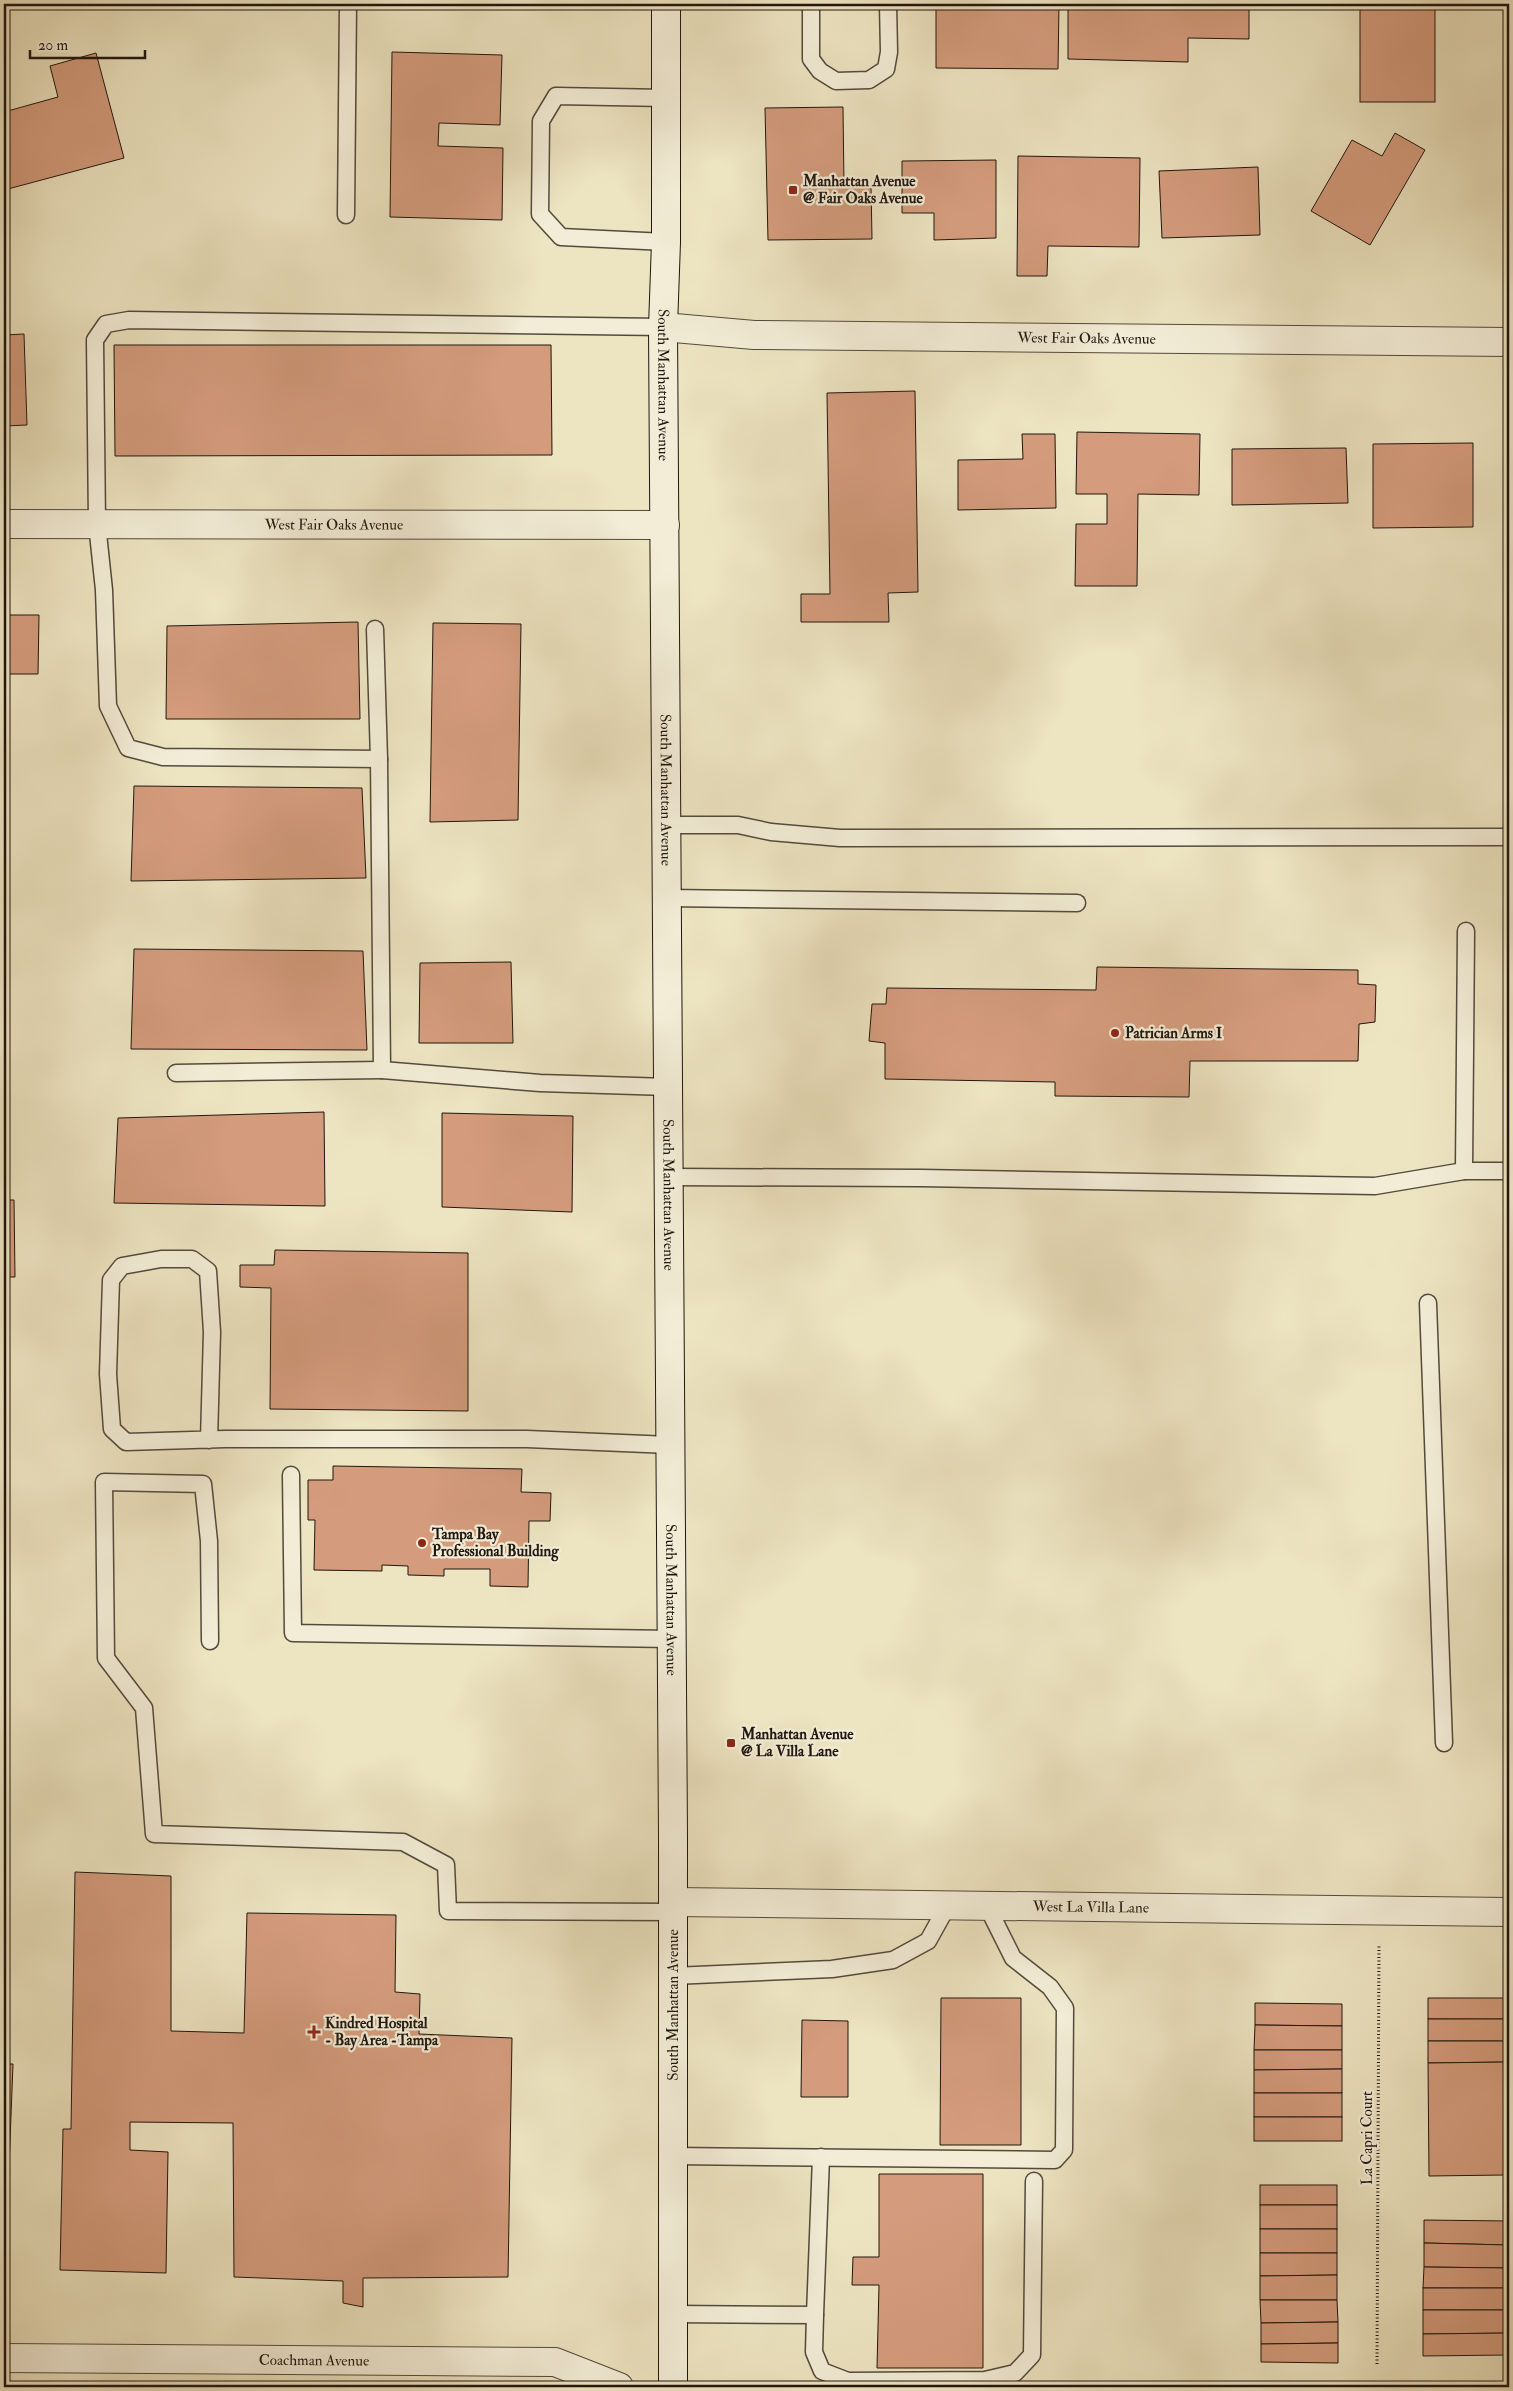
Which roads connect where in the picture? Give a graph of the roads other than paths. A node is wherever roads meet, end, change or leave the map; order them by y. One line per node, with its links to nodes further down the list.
1 (348, 4): 6 (lane)
2 (666, 4): 5 (street, South Manhattan Avenue)
3 (812, 4): 4 (lane)
4 (888, 4)
5 (666, 98): 7 (street, South Manhattan Avenue); 7 (lane)
6 (346, 215)
7 (666, 242): 8 (street, South Manhattan Avenue)
8 (663, 327): 9 (street, West Fair Oaks Avenue); 11 (lane); 12 (street, South Manhattan Avenue)
9 (1509, 342)
10 (4, 524): 11 (street, West Fair Oaks Avenue)
11 (97, 524): 12 (street, West Fair Oaks Avenue); 14 (lane)
12 (665, 525): 15 (street, South Manhattan Avenue)
13 (375, 629): 14 (lane)
14 (379, 759): 20 (lane)
15 (666, 824): 16 (lane); 17 (street, South Manhattan Avenue)
16 (1509, 837)
17 (667, 898): 18 (lane); 22 (street, South Manhattan Avenue)
18 (1077, 903)
19 (1466, 931): 23 (lane)
20 (382, 1070): 21 (lane); 22 (lane)
21 (176, 1073)
22 (668, 1087): 25 (street, South Manhattan Avenue)
23 (1464, 1171): 24 (lane); 25 (lane)
24 (1509, 1171)
25 (669, 1177): 28 (street, South Manhattan Avenue)
26 (1428, 1303): 32 (lane)
27 (209, 1440): 27 (lane); 28 (lane)
28 (670, 1445): 30 (street, South Manhattan Avenue)
29 (291, 1475): 30 (lane)
30 (671, 1638): 35 (street, South Manhattan Avenue)
31 (210, 1641): 35 (lane)
32 (1444, 1743)
33 (948, 1905): 34 (street, West La Villa Lane); 35 (street, West La Villa Lane); 37 (lane)
34 (987, 1906): 36 (street, West La Villa Lane); 39 (lane)
35 (673, 1907): 37 (street, South Manhattan Avenue)
36 (1509, 1912)
37 (673, 1976): 38 (street, South Manhattan Avenue)
38 (673, 2156): 39 (lane); 41 (street, South Manhattan Avenue)
39 (821, 2158): 42 (lane)
40 (1034, 2181): 42 (lane)
41 (673, 2314): 42 (lane); 45 (street, South Manhattan Avenue)
42 (815, 2315)
43 (4, 2358): 44 (street, Coachman Avenue)
44 (619, 2387)
45 (673, 2387)

